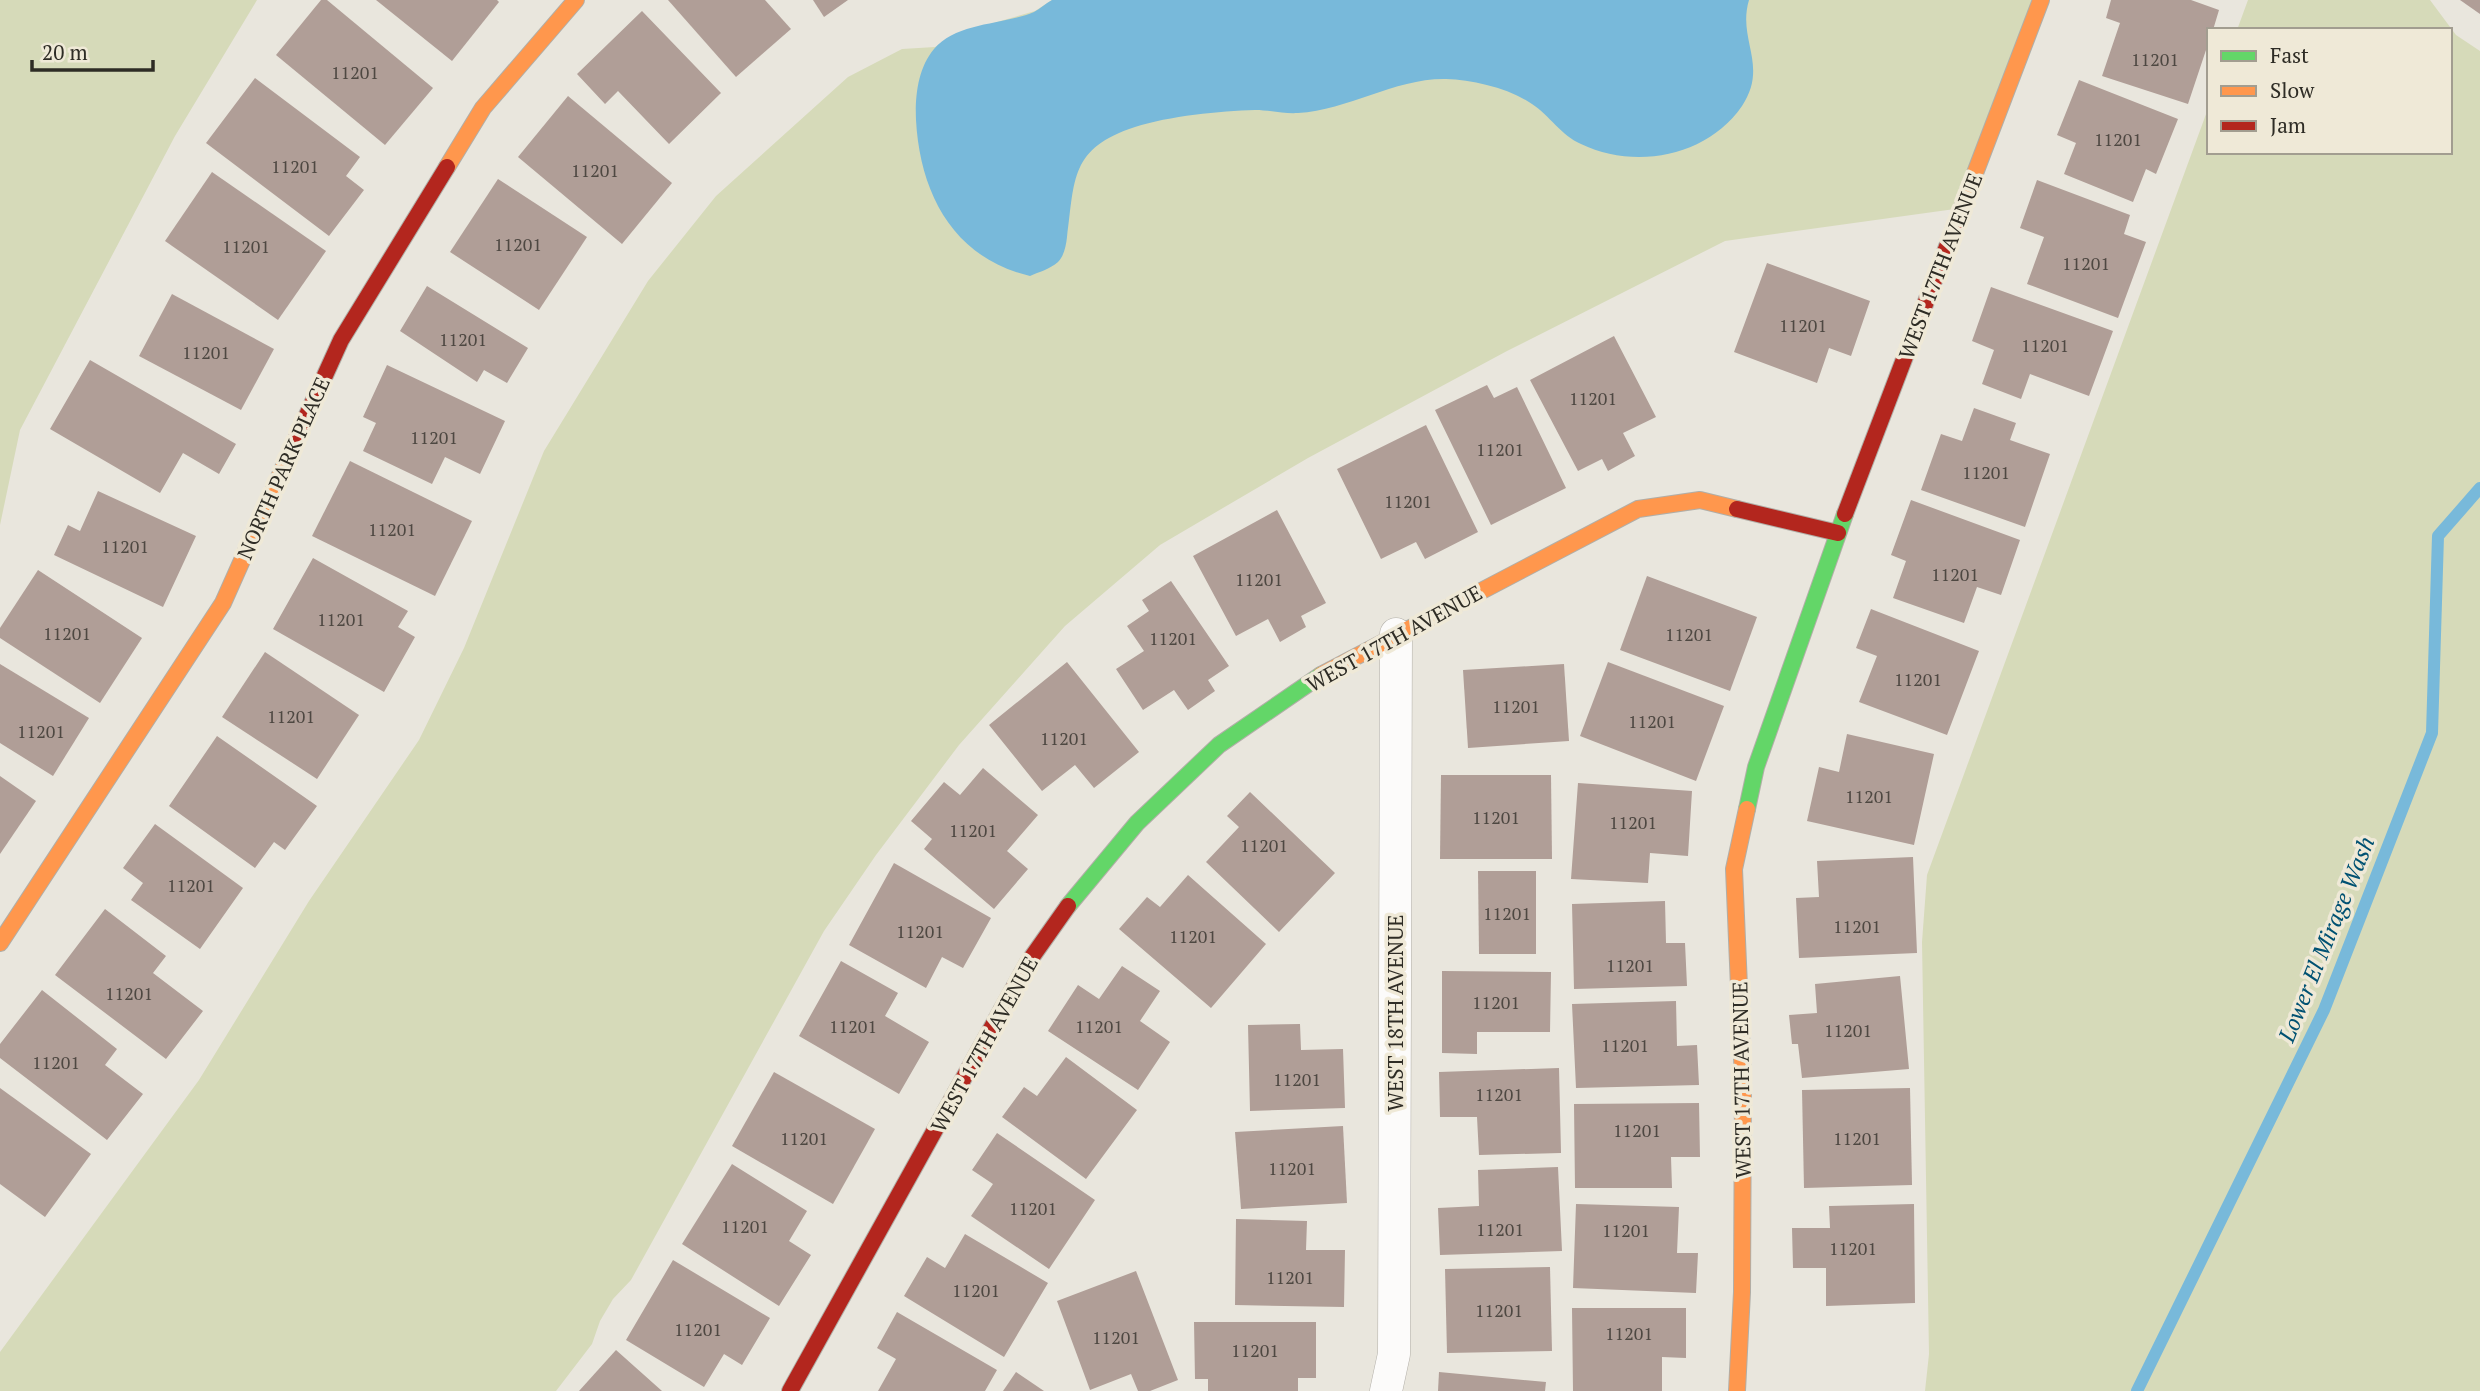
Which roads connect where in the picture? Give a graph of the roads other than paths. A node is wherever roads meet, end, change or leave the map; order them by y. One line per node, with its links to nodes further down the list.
1 (576, 0): 5 (street, NORTH PARK PLACE)
2 (2041, 0): 3 (street, WEST 17TH AVENUE)
3 (1838, 533): 4 (street, WEST 17TH AVENUE); 8 (street, WEST 17TH AVENUE)
4 (1396, 634): 6 (street, WEST 17TH AVENUE); 7 (street, WEST 18TH AVENUE)
5 (0, 943)
6 (790, 1391)
7 (1386, 1391)
8 (1737, 1391)

